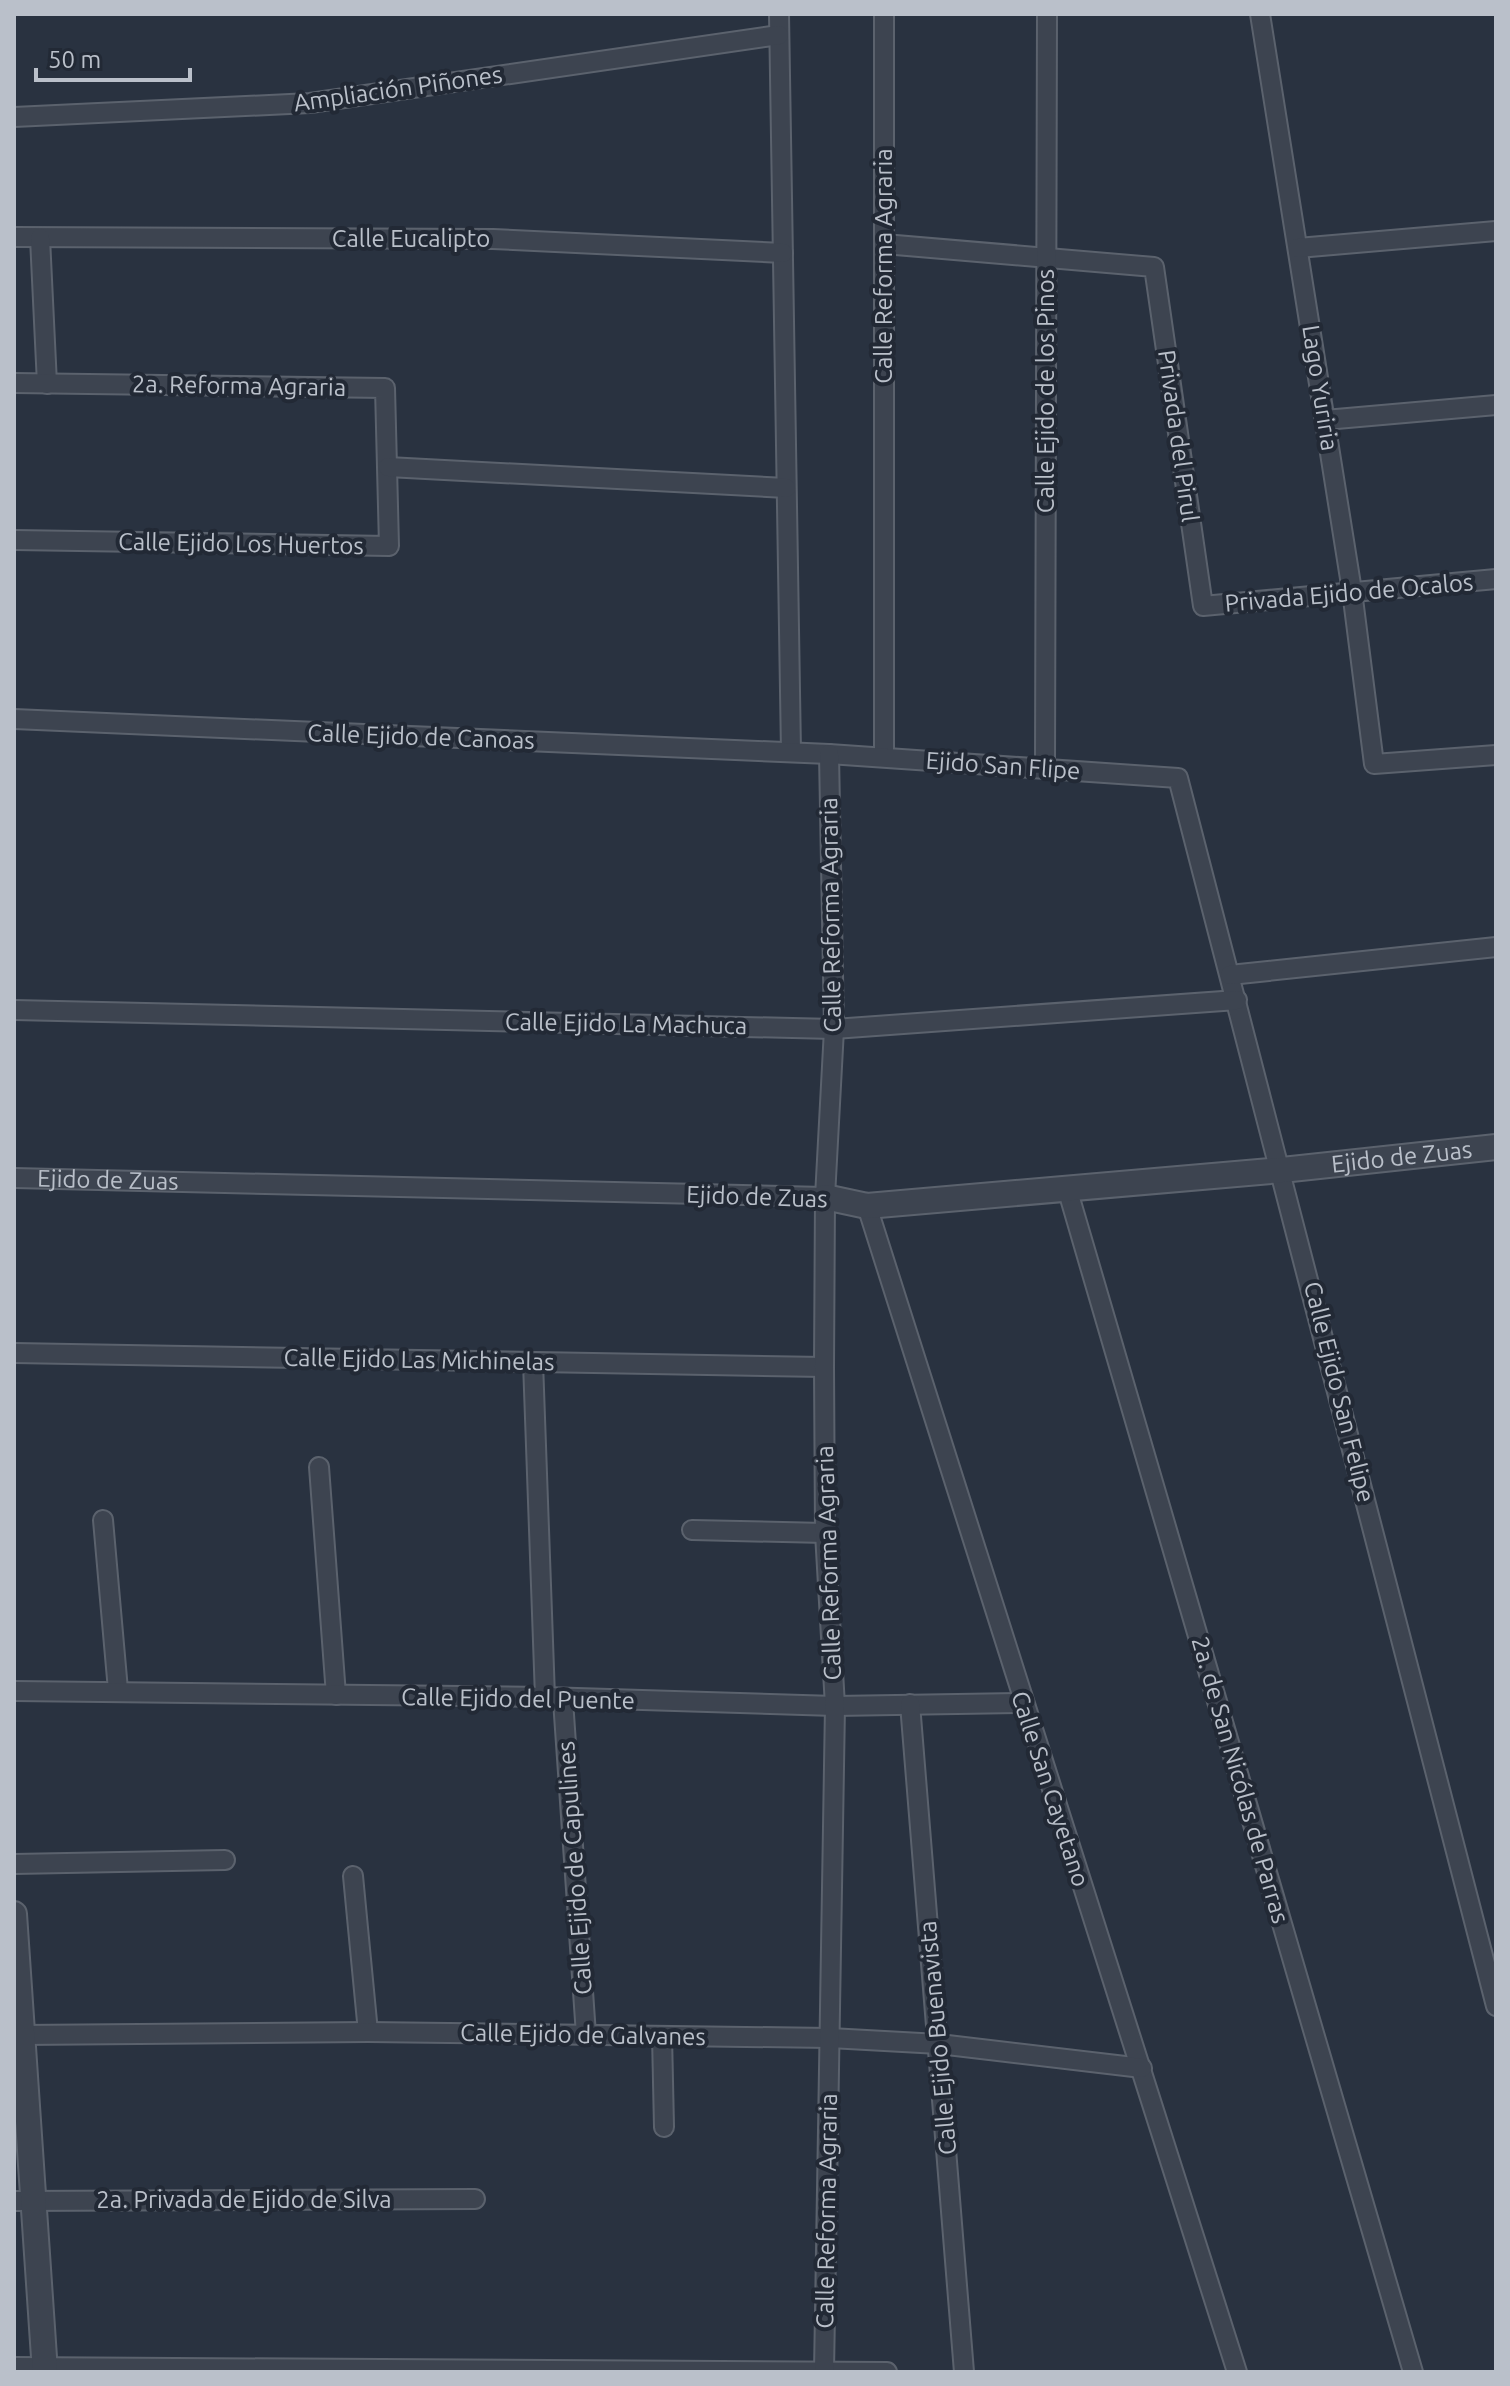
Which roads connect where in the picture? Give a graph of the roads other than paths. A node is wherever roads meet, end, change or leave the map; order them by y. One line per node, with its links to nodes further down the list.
1 (779, 14): 5 (street)
2 (884, 14): 10 (street, Calle Reforma Agraria)
3 (1047, 14): 13 (street, Calle Ejido de los Pinos)
4 (1260, 14): 11 (street, Lago Yuriria)
5 (779, 35): 6 (street, Ampliación Piñones); 12 (street)
6 (14, 117)
7 (1496, 231): 11 (street)
8 (14, 237): 9 (street, Calle Eucalipto)
9 (40, 238): 12 (street, Calle Eucalipto); 15 (street)
10 (884, 244): 13 (street); 28 (street, Calle Reforma Agraria)
11 (1298, 248): 17 (street, Lago Yuriria)
12 (783, 253): 19 (street)
13 (1046, 257): 23 (street, Privada del Pirul); 29 (street, Calle Ejido de los Pinos)
14 (14, 383): 15 (street, 2a. Reforma Agraria)
15 (47, 384): 18 (street, 2a. Reforma Agraria)
16 (1496, 405): 17 (street)
17 (1325, 420): 22 (street, Lago Yuriria)
18 (388, 467): 19 (street); 20 (street, Calle Ejido Los Huertos)
19 (786, 488): 25 (street)
20 (14, 540)
21 (1496, 579): 22 (street, Privada Ejido de Ocalos)
22 (1352, 591): 23 (street, Privada Ejido de Ocalos); 27 (street, Lago Yuriria)
23 (1203, 606)
24 (14, 719): 25 (street, Calle Ejido de Canoas)
25 (791, 752): 26 (street, Calle Ejido de Canoas)
26 (829, 754): 28 (street, Ejido San Flipe); 35 (street, Calle Reforma Agraria)
27 (1496, 755)
28 (884, 757): 29 (street, Ejido San Flipe)
29 (1045, 769): 30 (street, Ejido San Flipe)
30 (1178, 778): 32 (street, Calle Ejido San Felipe)
31 (1496, 947): 32 (street)
32 (1230, 975): 33 (street, Calle Ejido San Felipe)
33 (1237, 1000): 35 (street, Calle Ejido La Machuca); 37 (street, Calle Ejido San Felipe)
34 (14, 1010): 35 (street, Calle Ejido La Machuca)
35 (834, 1029): 40 (street, Calle Reforma Agraria)
36 (1496, 1147): 37 (street, Ejido de Zuas)
37 (1282, 1170): 39 (street, Ejido de Zuas); 60 (street, Calle Ejido San Felipe)
38 (14, 1178): 40 (street, Ejido de Zuas)
39 (1067, 1188): 41 (street, Ejido de Zuas); 77 (street, 2a. de San Nicólas de Parras)
40 (825, 1197): 41 (street, Ejido de Zuas); 44 (street, Calle Reforma Agraria)
41 (867, 1206): 53 (street, Calle San Cayetano)
42 (14, 1353): 43 (street, Calle Ejido Las Michinelas)
43 (533, 1362): 44 (street, Calle Ejido Las Michinelas); 52 (street, Calle Ejido de Capulines)
44 (824, 1367): 48 (street, Calle Reforma Agraria)
45 (319, 1467): 51 (street)
46 (103, 1520): 49 (street)
47 (692, 1530): 48 (street)
48 (825, 1533): 55 (street, Calle Reforma Agraria)
49 (118, 1690): 50 (street, Calle Ejido del Puente); 51 (street, Calle Ejido del Puente)
50 (14, 1691)
51 (336, 1695): 52 (street, Calle Ejido del Puente)
52 (554, 1698): 55 (street, Calle Ejido del Puente); 63 (street, Calle Ejido de Capulines)
53 (1021, 1703): 54 (street, Calle Ejido del Puente); 67 (street, Calle San Cayetano)
54 (910, 1704): 55 (street, Calle Ejido del Puente); 66 (street, Calle Ejido Buenavista)
55 (835, 1706): 65 (street, Calle Reforma Agraria)
56 (225, 1860): 57 (street)
57 (14, 1864)
58 (353, 1876): 61 (street)
59 (14, 1914): 62 (street)
60 (1496, 2006)
61 (368, 2032): 62 (street, Calle Ejido de Galvanes); 63 (street, Calle Ejido de Galvanes)
62 (22, 2035): 70 (street)
63 (586, 2035): 64 (street, Calle Ejido de Galvanes)
64 (662, 2036): 65 (street, Calle Ejido de Galvanes); 68 (street)
65 (830, 2038): 66 (street, Calle Ejido de Galvanes); 73 (street, Calle Reforma Agraria)
66 (939, 2044): 67 (street, Calle Ejido de Galvanes); 75 (street, Calle Ejido Buenavista)
67 (1142, 2068): 76 (street, Calle San Cayetano)
68 (664, 2127)
69 (475, 2199): 70 (street, 2a. Privada de Ejido de Silva)
70 (25, 2201): 72 (street)
71 (14, 2367): 72 (street)
72 (45, 2370): 73 (street)
73 (824, 2371): 74 (street)
74 (887, 2372)
75 (964, 2372)
76 (1237, 2372)
77 (1413, 2372)

